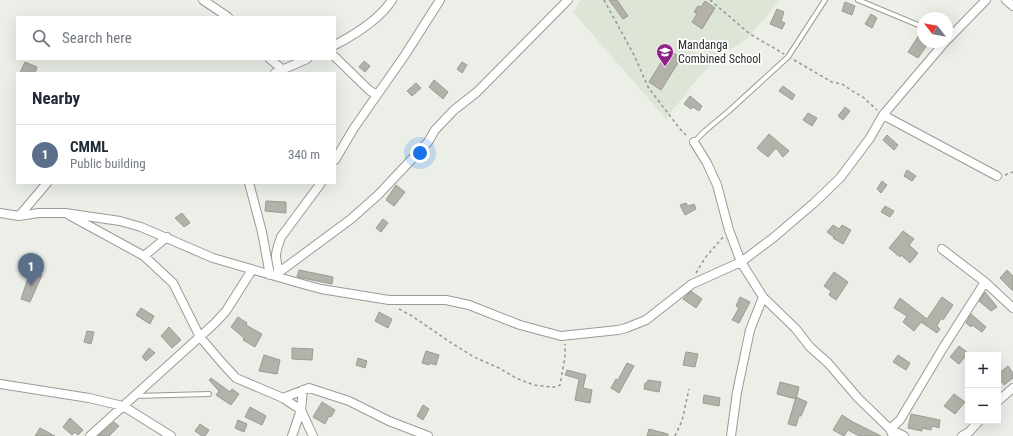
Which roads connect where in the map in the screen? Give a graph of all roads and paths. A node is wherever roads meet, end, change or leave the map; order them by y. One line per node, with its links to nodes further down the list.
1 (203, 0): 12 (street)
2 (392, 0): 15 (street)
3 (440, 0): 22 (street)
4 (568, 0): 39 (street)
5 (604, 0): 24 (path)
6 (710, 0): 17 (path)
7 (825, 0): 17 (lane)
8 (858, 0): 13 (lane)
9 (986, 0): 14 (street)
10 (1006, 0): 11 (street)
11 (1013, 6)
12 (227, 16)
13 (917, 25)
14 (953, 33)
15 (336, 44)
16 (939, 48): 23 (street)
17 (788, 56): 23 (path); 24 (lane)
18 (336, 59): 22 (street)
19 (271, 60): 21 (street)
20 (305, 60): 21 (street)
21 (278, 71)
22 (377, 95): 25 (street)
23 (883, 115): 26 (street); 37 (street)
24 (694, 142): 33 (street)
25 (336, 158)
26 (998, 176)
27 (46, 184): 32 (street)
28 (249, 184): 39 (street)
29 (320, 184): 39 (street)
30 (0, 213): 32 (street)
31 (65, 213): 32 (street); 34 (street); 36 (street)
32 (19, 216)
33 (728, 230): 37 (street); 41 (path)
34 (167, 237): 36 (street); 38 (street)
35 (942, 249): 40 (street)
36 (144, 256): 46 (street)
37 (741, 262): 41 (street); 42 (street)
38 (252, 270): 39 (street); 46 (street)
39 (275, 275): 45 (street)
40 (985, 282): 44 (street); 58 (street)
41 (692, 284): 45 (street)
42 (763, 297): 58 (street); 65 (street)
43 (396, 307): 45 (path)
44 (1013, 308)
45 (564, 335)
46 (200, 337): 52 (street); 53 (street)
47 (0, 384): 55 (street)
48 (1013, 388): 54 (street)
49 (689, 389): 64 (path)
50 (303, 390): 53 (street); 56 (street); 63 (street)
51 (209, 394): 52 (lane)
52 (133, 396): 55 (street)
53 (283, 398): 56 (street)
54 (1001, 398)
55 (123, 406): 59 (street); 60 (street)
56 (301, 410): 61 (street); 62 (street)
57 (976, 424): 67 (street)
58 (892, 433): 66 (street)
59 (90, 436)
60 (171, 436)
61 (292, 436)
62 (313, 436)
63 (428, 436)
64 (675, 436)
65 (731, 436)
66 (904, 436)
67 (962, 436)

